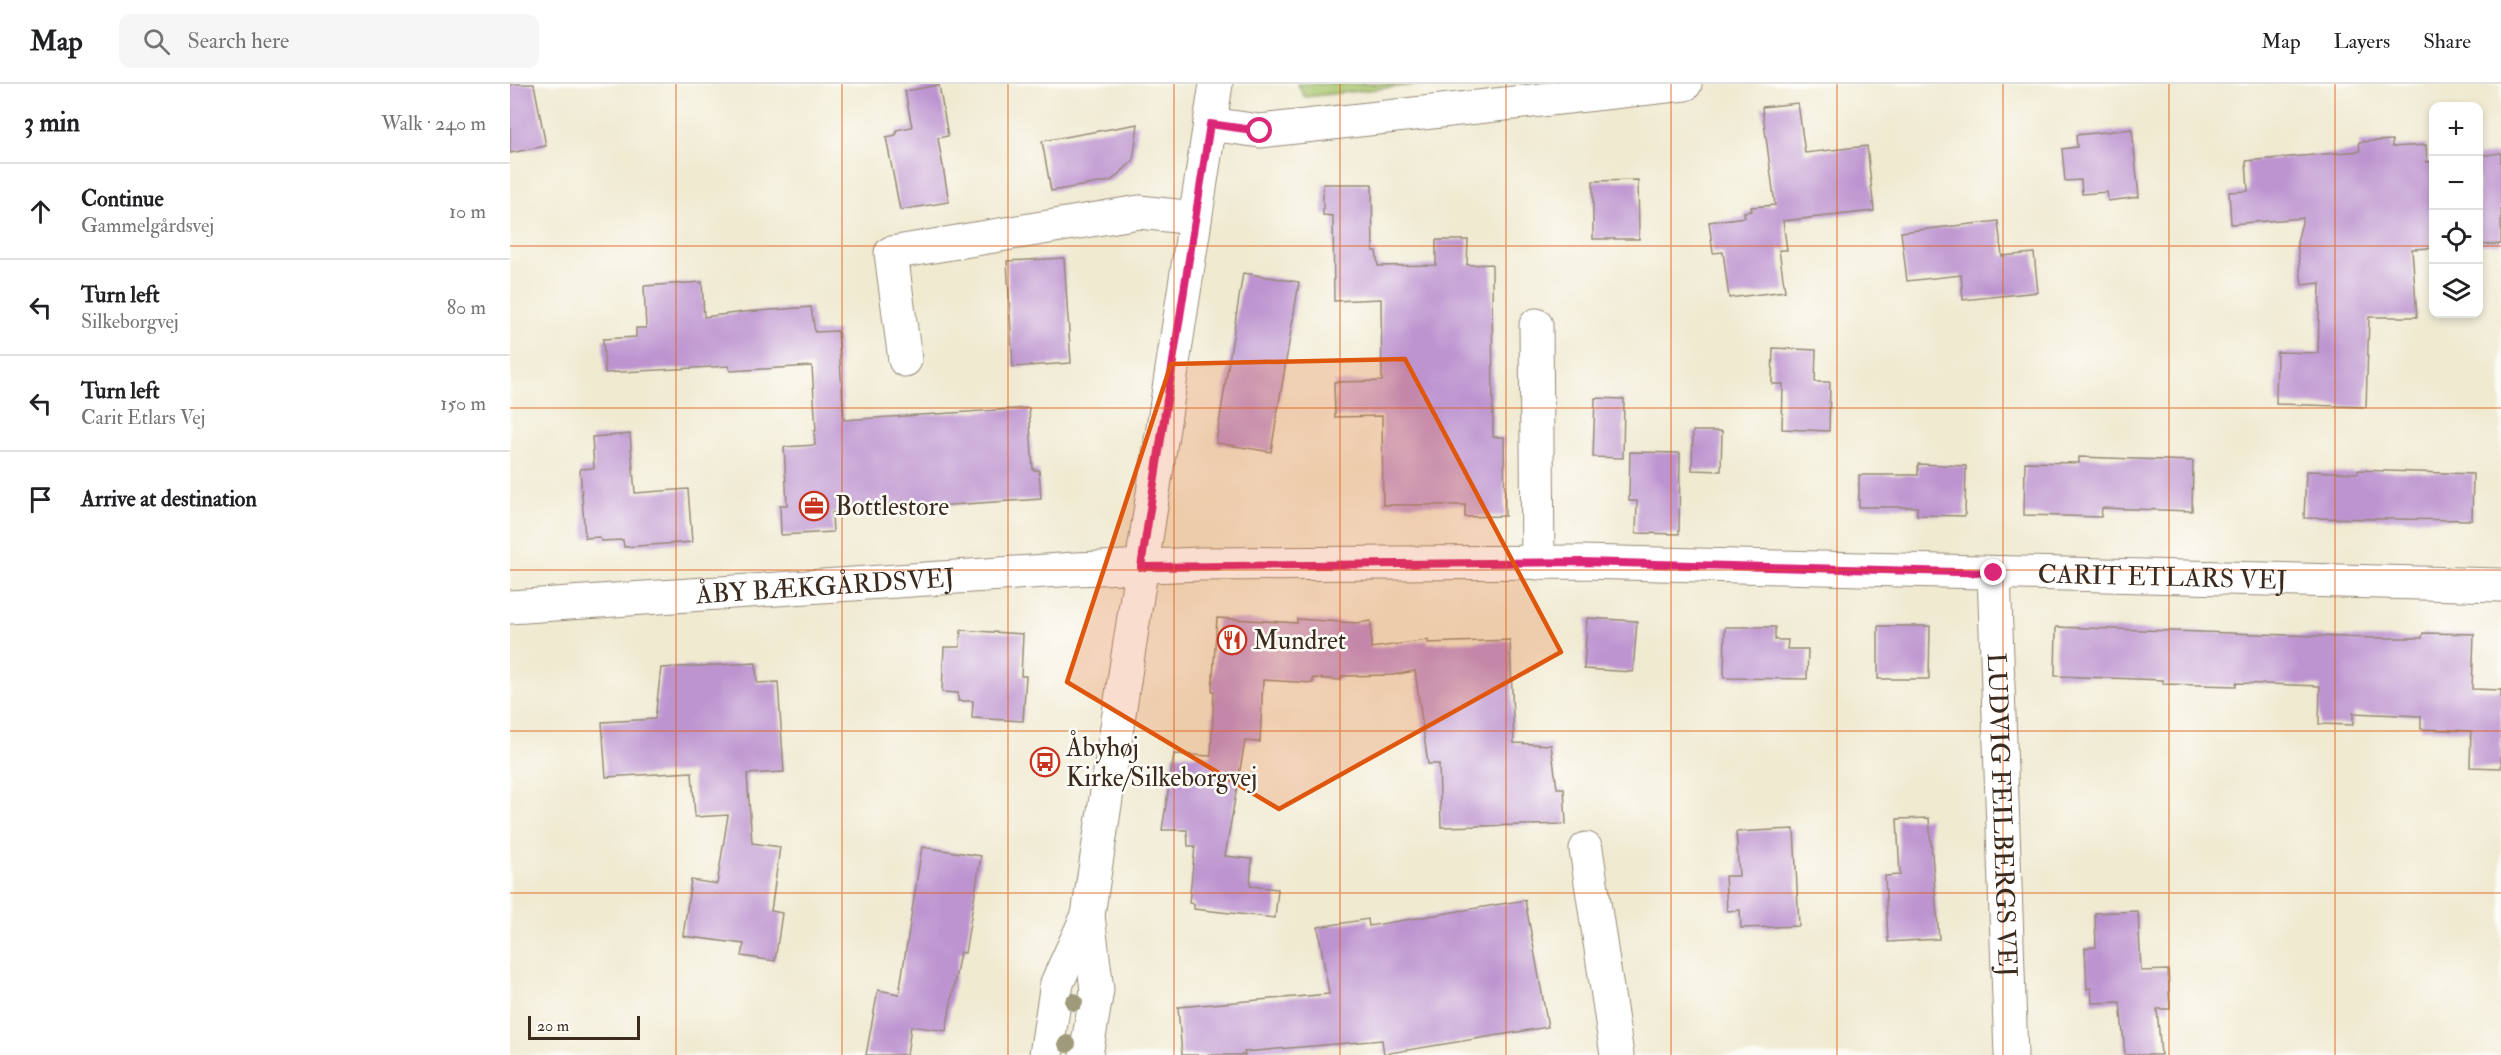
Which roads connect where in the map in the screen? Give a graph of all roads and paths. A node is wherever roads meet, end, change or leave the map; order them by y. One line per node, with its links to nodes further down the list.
1 (1216, 84): 3 (street)
2 (1685, 84): 3 (street)
3 (1210, 124): 4 (street)
4 (1195, 218): 6 (street); 8 (street)
5 (1536, 325): 7 (street)
6 (905, 360)
7 (1538, 563): 8 (street, CARIT ETLARS VEJ); 9 (street, CARIT ETLARS VEJ)
8 (1141, 567): 11 (street, ÅBY BÆKGÅRDSVEJ); 13 (street)
9 (1994, 573): 10 (street, CARIT ETLARS VEJ); 17 (street, LUDVIG FEILBERGS VEJ)
10 (2501, 585)
11 (510, 607)
12 (1586, 849): 16 (street)
13 (1088, 915): 14 (street); 15 (street)
14 (1046, 1055)
15 (1086, 1055)
16 (1617, 1055)
17 (2011, 1055)

